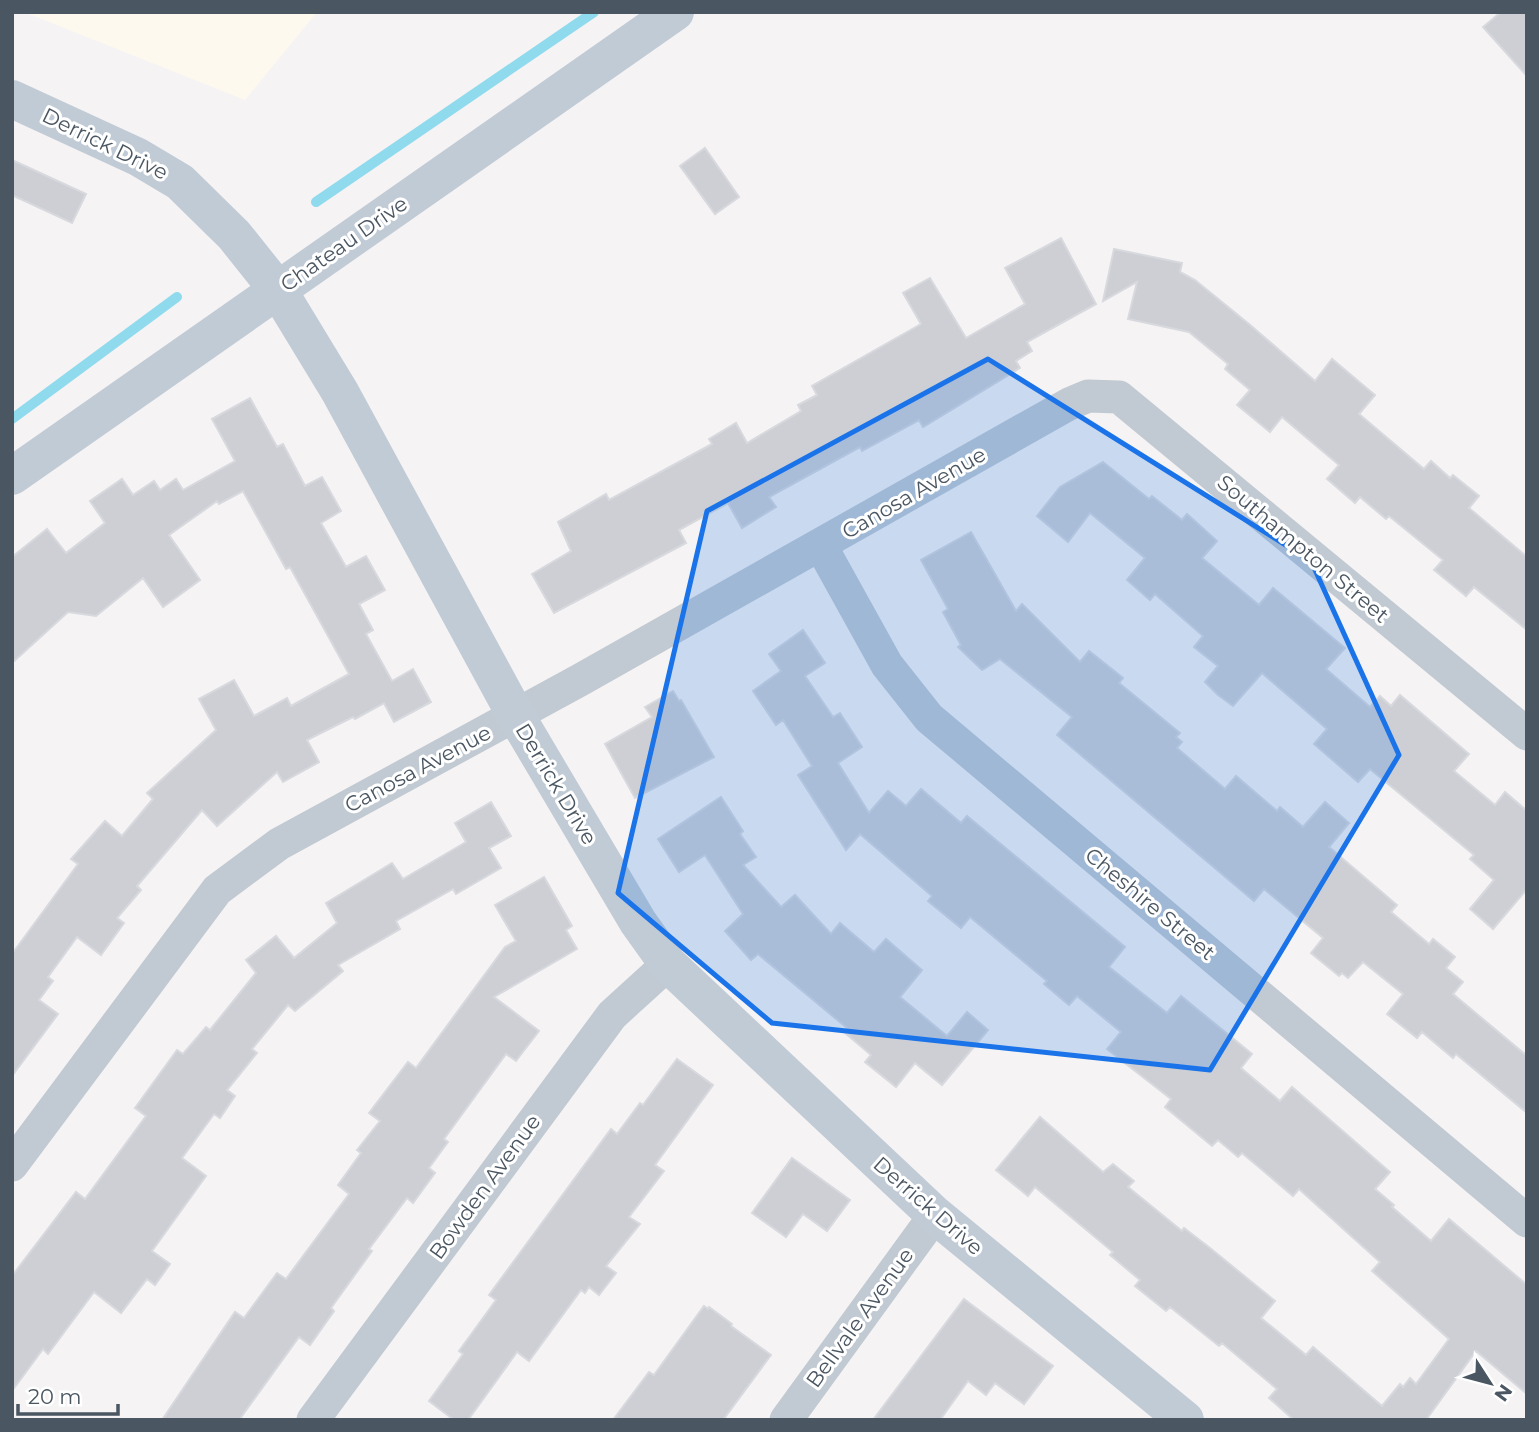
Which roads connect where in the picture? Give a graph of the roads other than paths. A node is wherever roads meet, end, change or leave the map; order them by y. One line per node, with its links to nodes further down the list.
1 (675, 12): 3 (street, Chateau Drive)
2 (12, 99): 3 (street, Derrick Drive)
3 (278, 290): 5 (street, Chateau Drive); 7 (street, Derrick Drive)
4 (1069, 404): 6 (street, Canosa Avenue); 8 (street, Southampton Street)
5 (12, 476)
6 (821, 546): 7 (street, Canosa Avenue); 12 (street, Cheshire Street)
7 (516, 716): 9 (street, Derrick Drive); 10 (street, Canosa Avenue)
8 (1527, 734)
9 (668, 964): 11 (street, Derrick Drive); 13 (street, Bowden Avenue)
10 (12, 1165)
11 (935, 1215): 14 (street, Bellvale Avenue); 15 (street, Derrick Drive)
12 (1527, 1221)
13 (313, 1420)
14 (786, 1420)
15 (1185, 1420)

